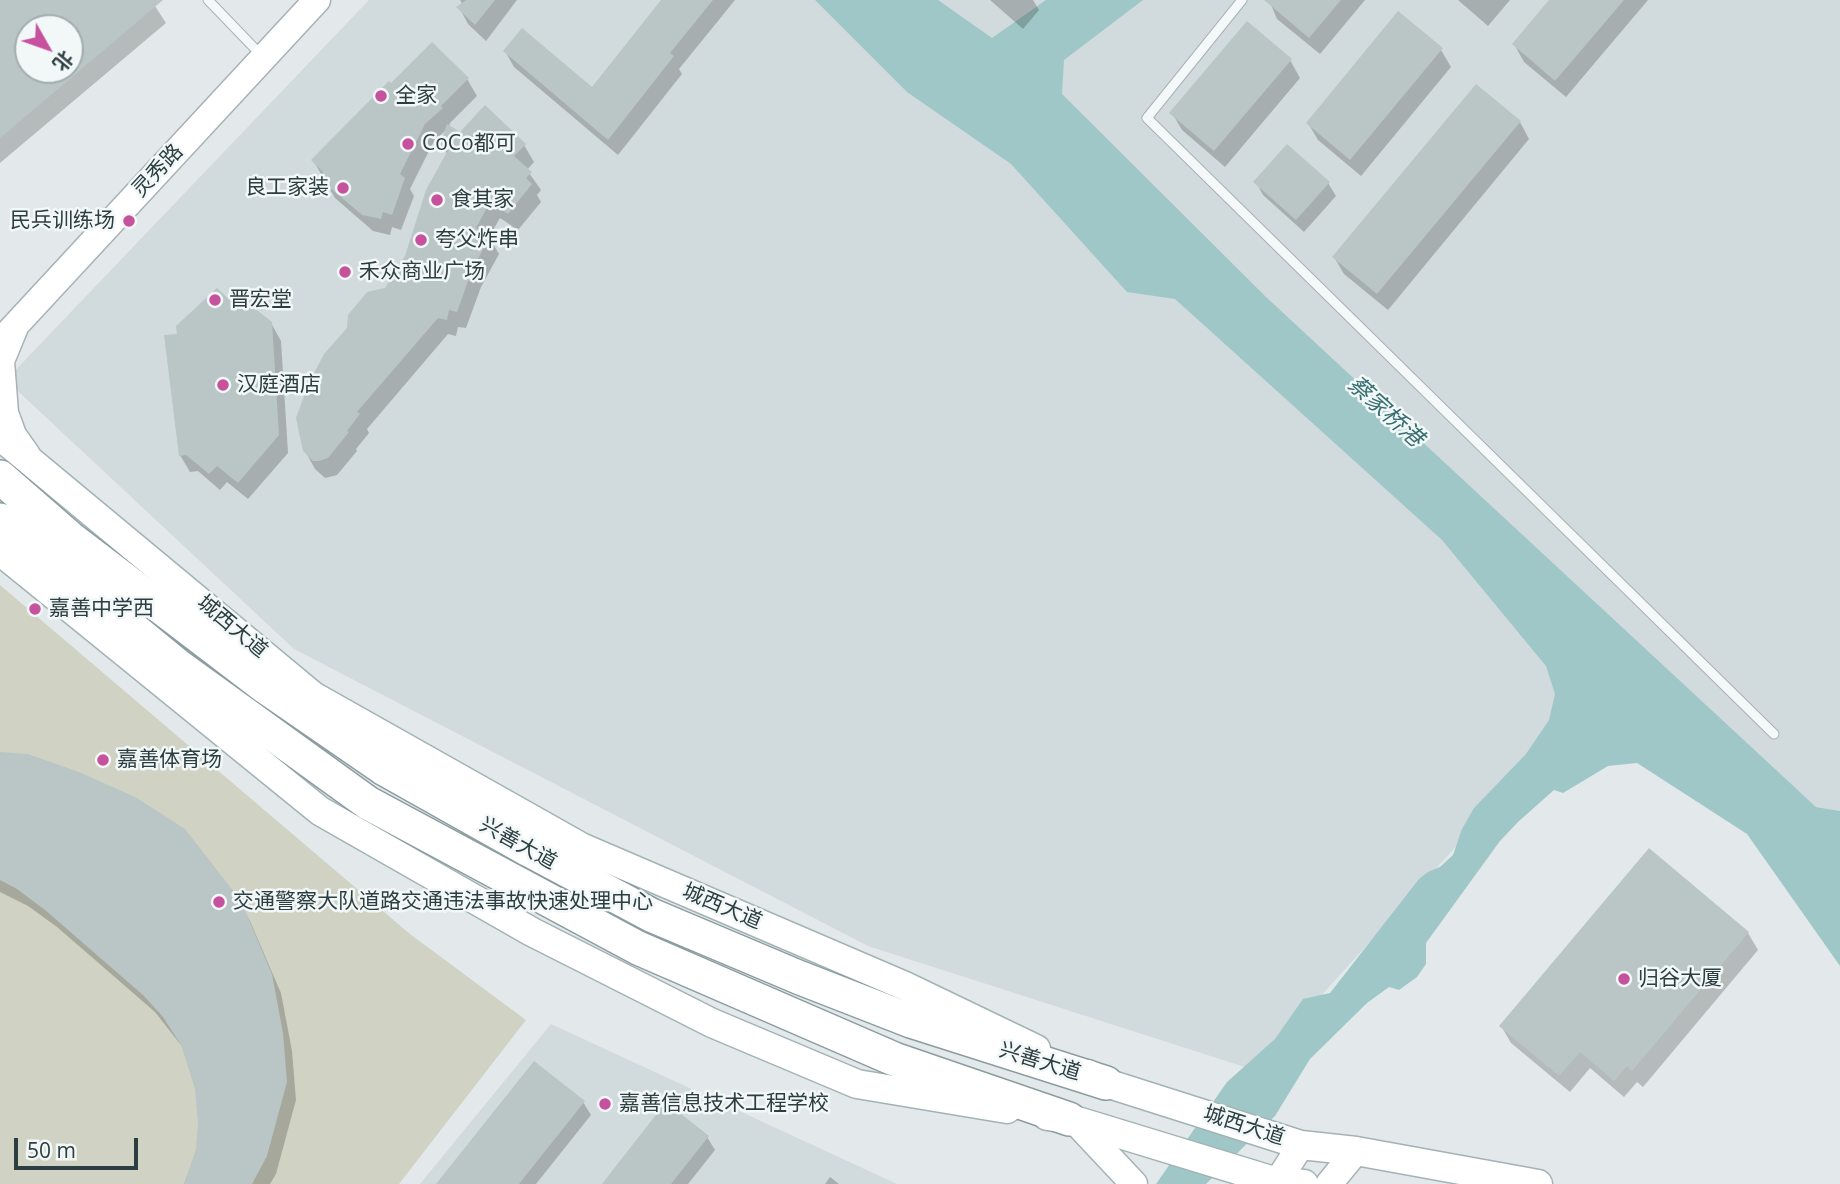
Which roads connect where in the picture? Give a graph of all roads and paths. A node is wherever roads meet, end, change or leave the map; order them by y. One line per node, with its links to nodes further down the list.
1 (208, 0): 4 (lane)
2 (317, 0): 4 (main road, 灵秀路)
3 (1242, 0): 11 (lane)
4 (264, 57): 5 (main road, 灵秀路)
5 (5, 332): 7 (main road)
6 (0, 436): 7 (main road, 城西大道)
7 (34, 465): 12 (main road, 城西大道)
8 (0, 477): 12 (highway, 兴善大道)
9 (0, 520): 13 (highway, 兴善大道)
10 (0, 551): 13 (main road, 城西大道)
11 (1774, 734)
12 (1106, 1083): 14 (main road, 城西大道)
13 (1071, 1120): 16 (main road); 17 (main road, 城西大道)
14 (1301, 1144): 15 (main road, 城西大道); 17 (main road)
15 (1356, 1151): 18 (main road); 19 (main road, 城西大道)
16 (1133, 1183)
17 (1286, 1183)
18 (1329, 1184)
19 (1538, 1184)

